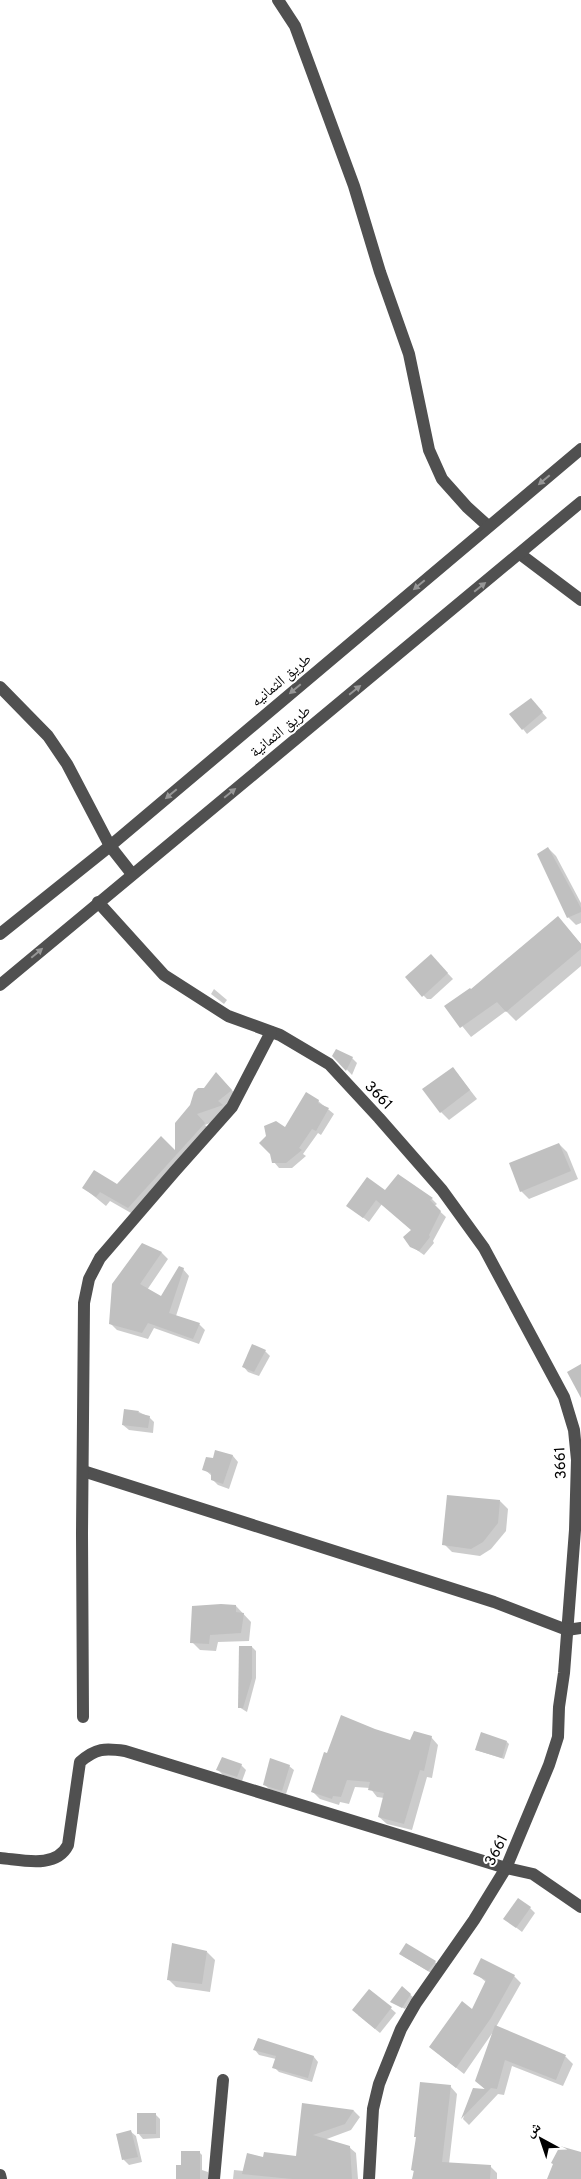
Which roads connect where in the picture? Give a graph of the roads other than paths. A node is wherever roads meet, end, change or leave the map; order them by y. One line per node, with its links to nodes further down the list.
1 (278, 0): 4 (street)
2 (581, 449): 4 (street, طريق الثمانيه, one-way to 4)
3 (581, 502): 5 (street, طريق الثمانية)
4 (488, 526): 8 (street, طريق الثمانيه, one-way to 8)
5 (520, 554): 6 (street); 9 (street, طريق الثمانية, one-way to 5)
6 (581, 600)
7 (0, 687): 8 (street)
8 (110, 846): 9 (street); 11 (street, طريق الثمانيه)
9 (132, 874): 10 (street, طريق الثمانية)
10 (98, 902): 12 (street, طريق الثمانية, one-way to 10); 13 (street, 3661)
11 (0, 934)
12 (0, 985)
13 (271, 1032): 14 (street, 3661); 15 (street)
14 (579, 1460): 17 (street, 3661)
15 (83, 1471): 17 (street); 18 (street)
16 (581, 1628): 17 (street)
17 (567, 1630): 20 (street, 3661)
18 (83, 1717)
19 (0, 1858): 20 (street)
20 (506, 1868): 21 (street); 26 (street, 3661)
21 (581, 1907)
22 (223, 2080): 25 (street)
23 (0, 2175): 24 (street)
24 (1, 2179)
25 (214, 2179)
26 (369, 2179)

